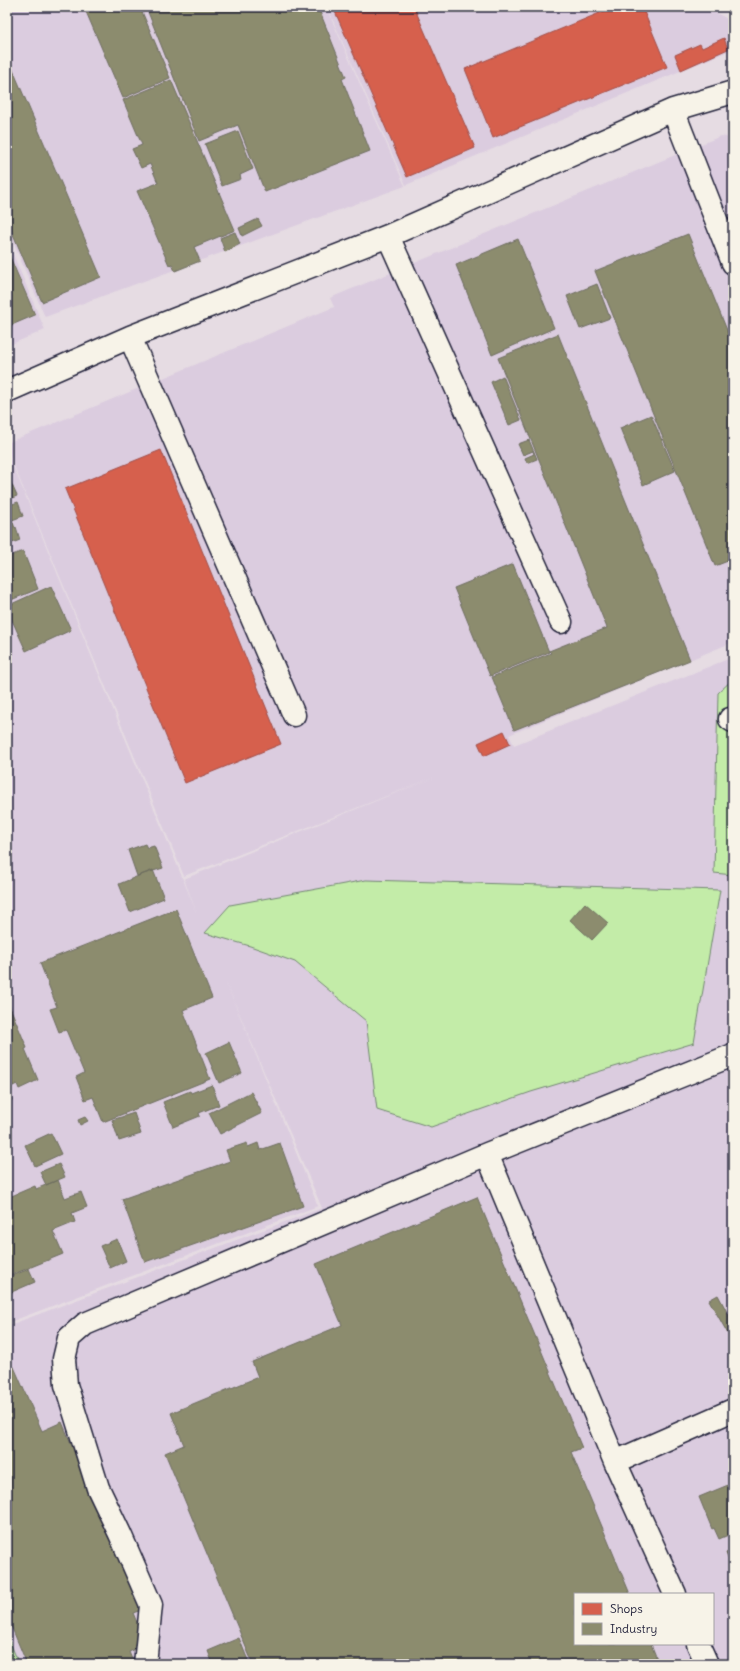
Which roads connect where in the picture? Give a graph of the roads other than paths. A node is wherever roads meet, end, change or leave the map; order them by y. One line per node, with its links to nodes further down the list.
1 (733, 92): 2 (street)
2 (673, 110): 3 (street); 4 (street)
3 (388, 236): 5 (street); 7 (street)
4 (733, 263)
5 (130, 337): 6 (street); 8 (street)
6 (7, 390)
7 (561, 622)
8 (294, 715)
9 (733, 1055): 10 (street)
10 (487, 1154): 12 (street); 15 (street)
11 (733, 1410): 12 (street)
12 (615, 1462): 13 (street)
13 (675, 1593)
14 (698, 1645): 16 (street)
15 (145, 1664)
16 (708, 1664)

